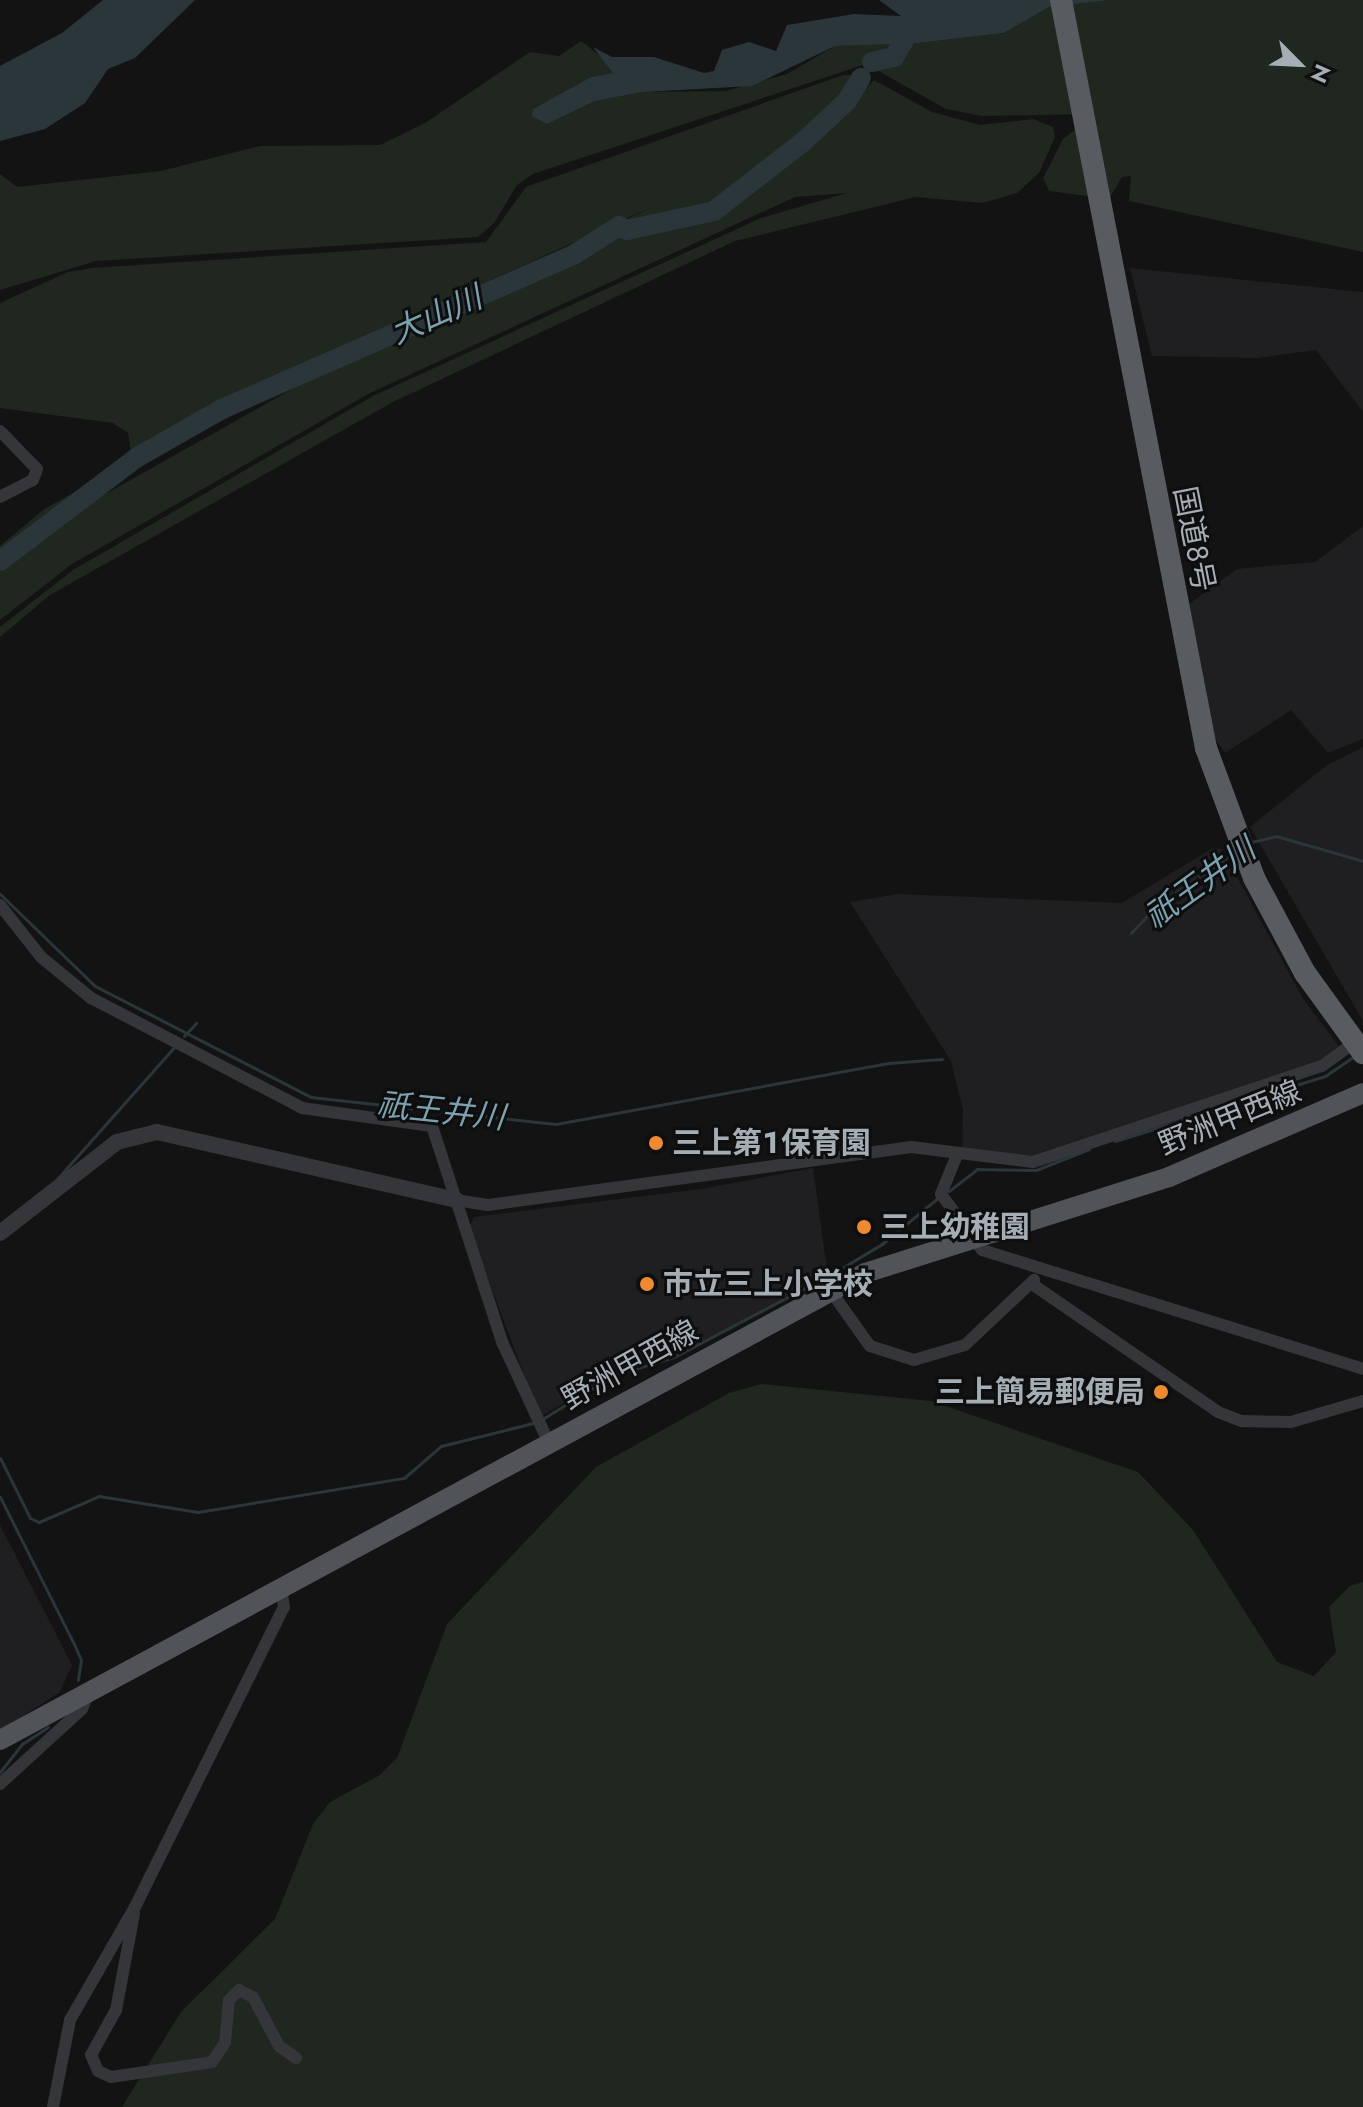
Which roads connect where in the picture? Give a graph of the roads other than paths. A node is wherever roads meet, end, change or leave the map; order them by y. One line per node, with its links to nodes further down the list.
1 (1061, 0): 5 (highway, 国道8号)
2 (0, 431): 3 (street)
3 (0, 497)
4 (0, 905): 8 (street)
5 (1358, 1048): 7 (street)
6 (1363, 1093): 10 (main road, 野洲甲西線)
7 (957, 1155): 8 (street); 10 (street)
8 (456, 1200): 9 (street); 16 (street)
9 (0, 1233)
10 (975, 1238): 11 (street); 13 (main road, 野洲甲西線)
11 (1037, 1270): 12 (street); 14 (street)
12 (1032, 1284): 13 (street); 15 (street)
13 (830, 1290): 16 (main road, 野洲甲西線)
14 (1363, 1369)
15 (1363, 1401)
16 (549, 1443): 17 (main road, 野洲甲西線)
17 (281, 1588): 18 (main road, 野洲甲西線); 21 (street)
18 (88, 1694): 19 (main road, 野洲甲西線); 20 (street)
19 (0, 1740)
20 (0, 1784)
21 (135, 1907): 22 (street); 23 (street)
22 (296, 2058)
23 (53, 2107)

